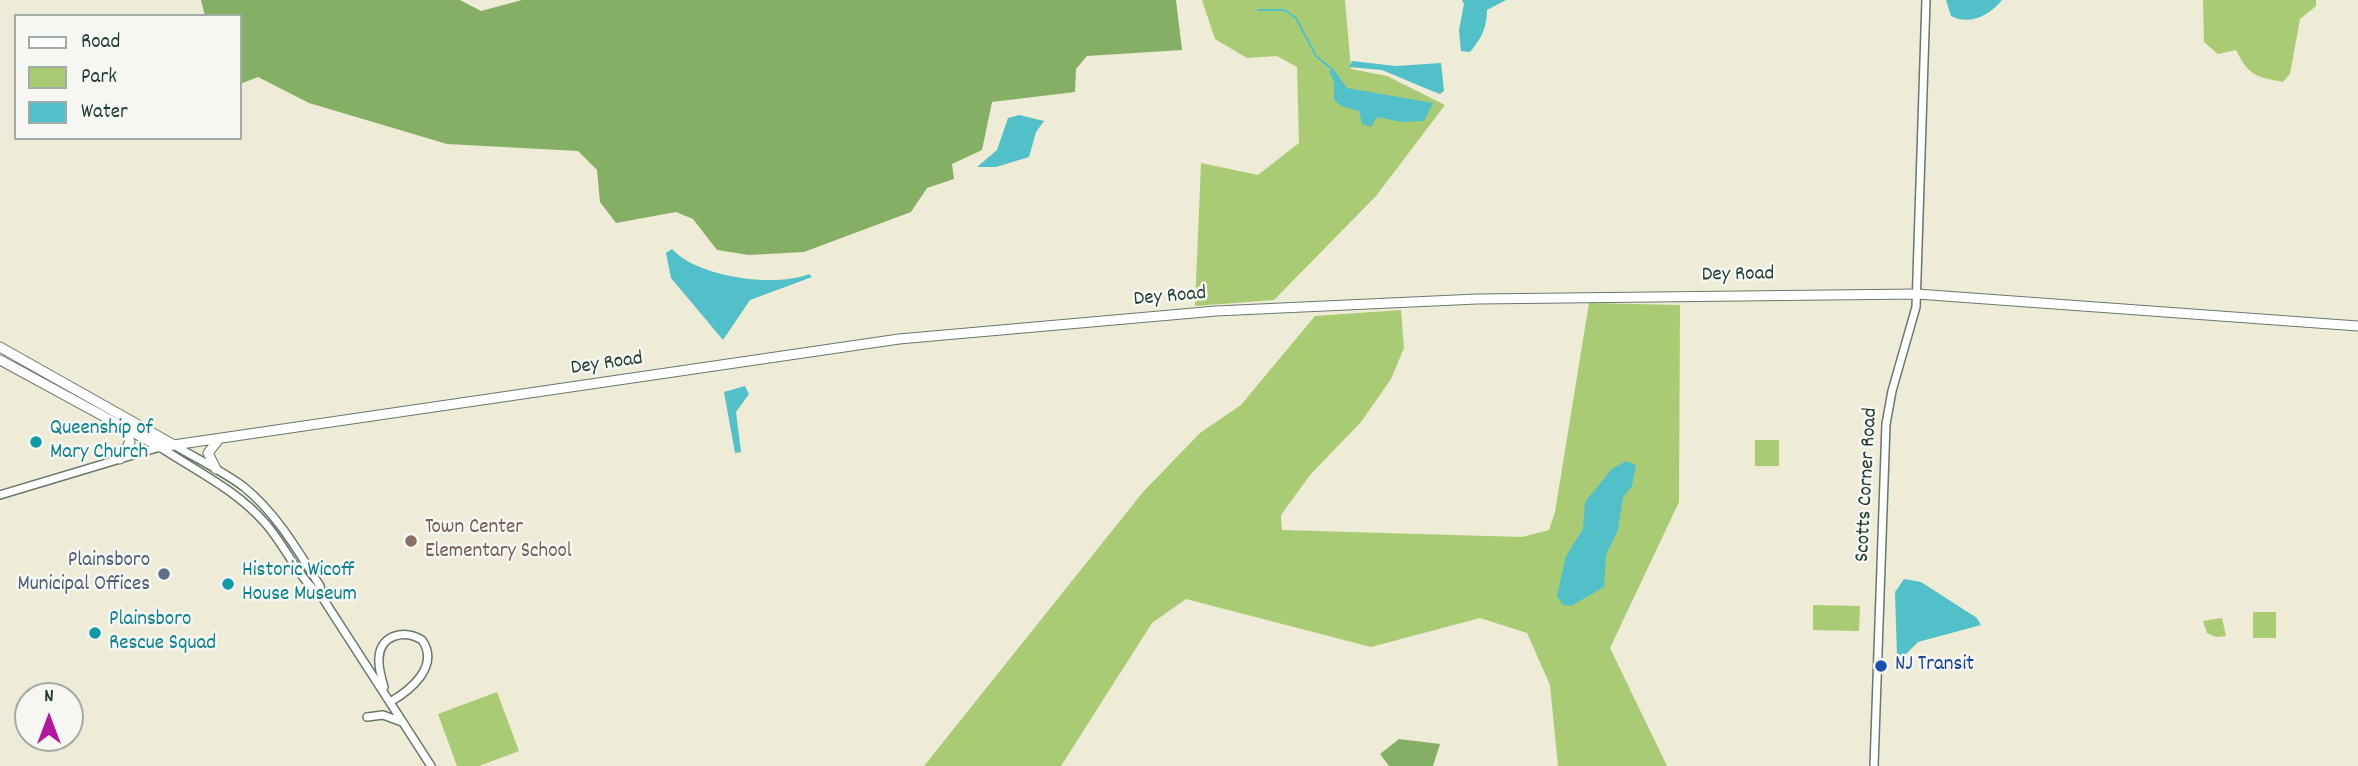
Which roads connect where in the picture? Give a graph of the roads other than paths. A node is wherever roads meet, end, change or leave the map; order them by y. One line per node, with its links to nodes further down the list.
1 (1926, 0): 2 (street, Scotts Corner Road)
2 (1917, 293): 3 (main road, Dey Road); 7 (main road, Dey Road); 19 (street, Scotts Corner Road)
3 (2358, 326)
4 (0, 347): 8 (main road)
5 (0, 360): 6 (main road)
6 (124, 427): 9 (main road); 10 (main road)
7 (220, 438): 8 (main road, Dey Road); 11 (main road)
8 (174, 445): 9 (main road, Dey Road); 11 (street)
9 (160, 447): 10 (street, Dey Road); 13 (street)
10 (120, 458): 12 (street, Dey Road)
11 (216, 470): 13 (street)
12 (0, 495)
13 (322, 597): 14 (street)
14 (385, 694): 15 (street); 15 (street)
15 (390, 702): 17 (street)
16 (367, 717): 17 (street)
17 (402, 722): 18 (street)
18 (431, 766)
19 (1874, 766)

